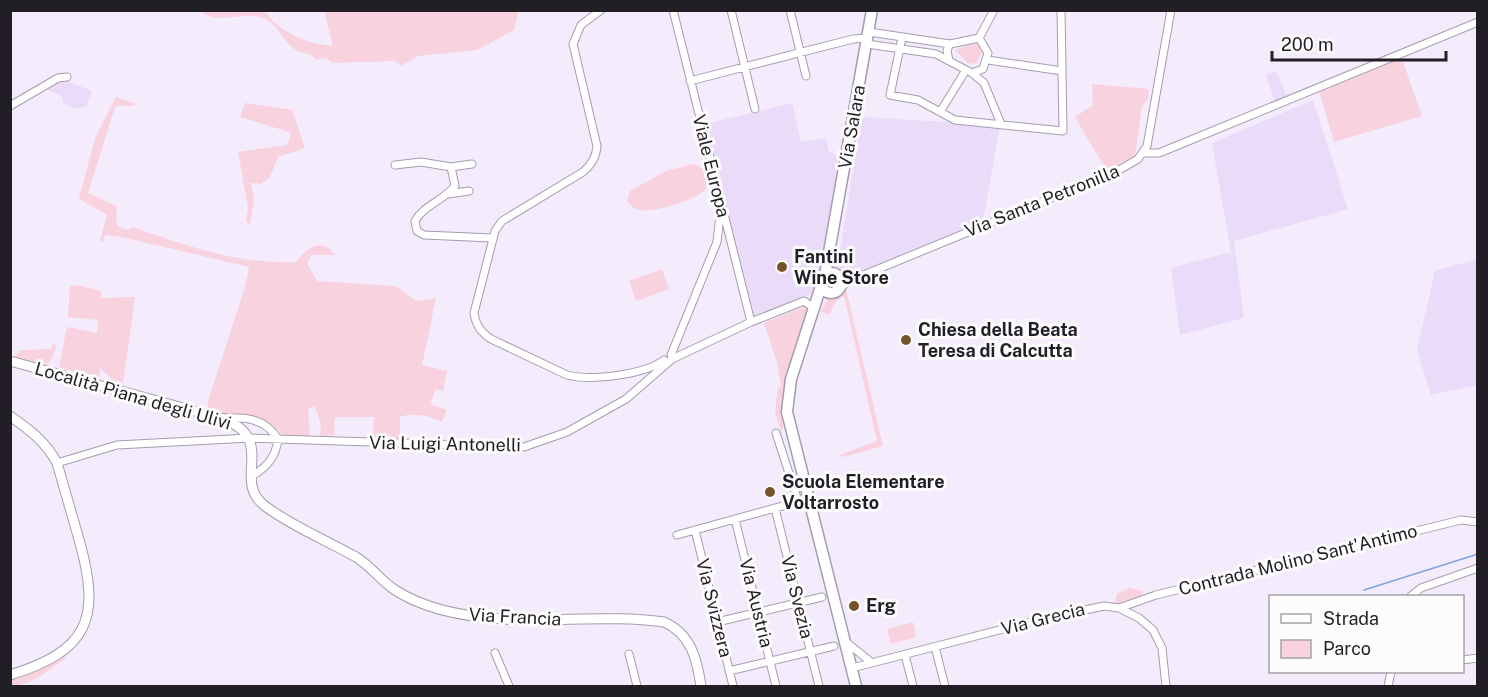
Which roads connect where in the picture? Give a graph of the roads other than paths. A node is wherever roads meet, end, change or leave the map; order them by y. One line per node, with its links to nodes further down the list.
1 (601, 10): 35 (street)
2 (673, 10): 23 (street, Viale Europa)
3 (731, 10): 18 (street)
4 (790, 10): 15 (street)
5 (872, 10): 10 (main road, Via Salara)
6 (994, 10): 12 (street)
7 (1061, 10): 20 (street)
8 (1171, 10): 28 (street)
9 (1478, 22): 28 (street)
10 (868, 38): 11 (street); 14 (street); 15 (street); 36 (main road, Via Salara)
11 (902, 38): 13 (street); 14 (street)
12 (979, 38): 13 (street); 16 (street)
13 (950, 44): 17 (street)
14 (900, 51): 17 (street); 26 (street)
15 (801, 54): 18 (street); 21 (street)
16 (988, 60): 19 (street); 20 (street)
17 (949, 61): 19 (street)
18 (745, 68): 23 (street); 25 (street)
19 (969, 71): 26 (street); 27 (street)
20 (1062, 71): 27 (street)
21 (806, 76)
22 (67, 77): 24 (street)
23 (690, 81): 34 (street, Viale Europa)
24 (10, 106)
25 (755, 109)
26 (940, 112): 27 (street)
27 (1001, 124)
28 (1143, 153): 36 (street, Via Santa Petronilla)
29 (472, 164): 31 (street)
30 (395, 165): 31 (street)
31 (452, 167): 33 (street)
32 (469, 191): 33 (street)
33 (448, 194): 35 (street)
34 (719, 202): 38 (street, Viale Europa); 39 (street)
35 (492, 238): 39 (street)
36 (834, 283): 37 (main road, Via Salara)
37 (816, 306): 38 (street, Via Luigi Antonelli); 43 (main road, Via Salara)
38 (751, 322): 39 (street, Via Luigi Antonelli)
39 (671, 357): 45 (street, Via Luigi Antonelli)
40 (10, 361): 42 (main road, Località Piana degli Ulivi)
41 (10, 416): 46 (main road)
42 (220, 418): 44 (main road, Località Piana degli Ulivi); 45 (street)
43 (790, 432): 49 (main road, Via Salara); 49 (street)
44 (250, 438): 45 (street, Via Luigi Antonelli); 46 (street, Località Piana degli Ulivi); 47 (main road, Località Piana degli Ulivi)
45 (278, 439): 47 (street)
46 (57, 463): 74 (main road)
47 (252, 476): 48 (main road, Località Piana degli Ulivi)
48 (253, 490): 77 (main road, Via Francia)
49 (803, 500): 50 (street); 62 (main road, Via Salara)
50 (775, 508): 51 (street); 58 (street, Via Svezia)
51 (735, 519): 53 (street); 60 (street, Via Austria)
52 (1478, 522): 59 (street, Contrada Molino Sant'Antimo)
53 (695, 530): 54 (street); 61 (street, Via Svizzera)
54 (677, 535)
55 (1478, 568): 56 (street)
56 (1413, 595)
57 (822, 597): 58 (street)
58 (798, 602): 60 (street); 65 (street, Via Svezia)
59 (1119, 608): 64 (street, Via Grecia); 84 (street, Via Grecia)
60 (757, 612): 61 (street); 70 (street, Via Austria)
61 (717, 622): 73 (street, Via Svizzera)
62 (846, 642): 69 (street); 72 (main road, Via Salara)
63 (834, 646): 65 (street)
64 (935, 647): 68 (street, Via Grecia); 83 (street)
65 (810, 652): 70 (street); 80 (street, Via Svezia)
66 (495, 653): 75 (street)
67 (629, 654): 76 (street)
68 (905, 655): 71 (street, Via Grecia); 82 (street)
69 (863, 658): 71 (street); 72 (street)
70 (770, 662): 73 (street); 79 (street, Via Austria)
71 (871, 662): 72 (street, Via Grecia)
72 (851, 664): 81 (main road, Via Salara)
73 (729, 671): 78 (street, Via Svizzera)
74 (10, 675)
75 (509, 687)
76 (637, 687)
77 (701, 687)
78 (733, 687)
79 (776, 687)
80 (819, 687)
81 (856, 687)
82 (913, 687)
83 (945, 687)
84 (1166, 687)

